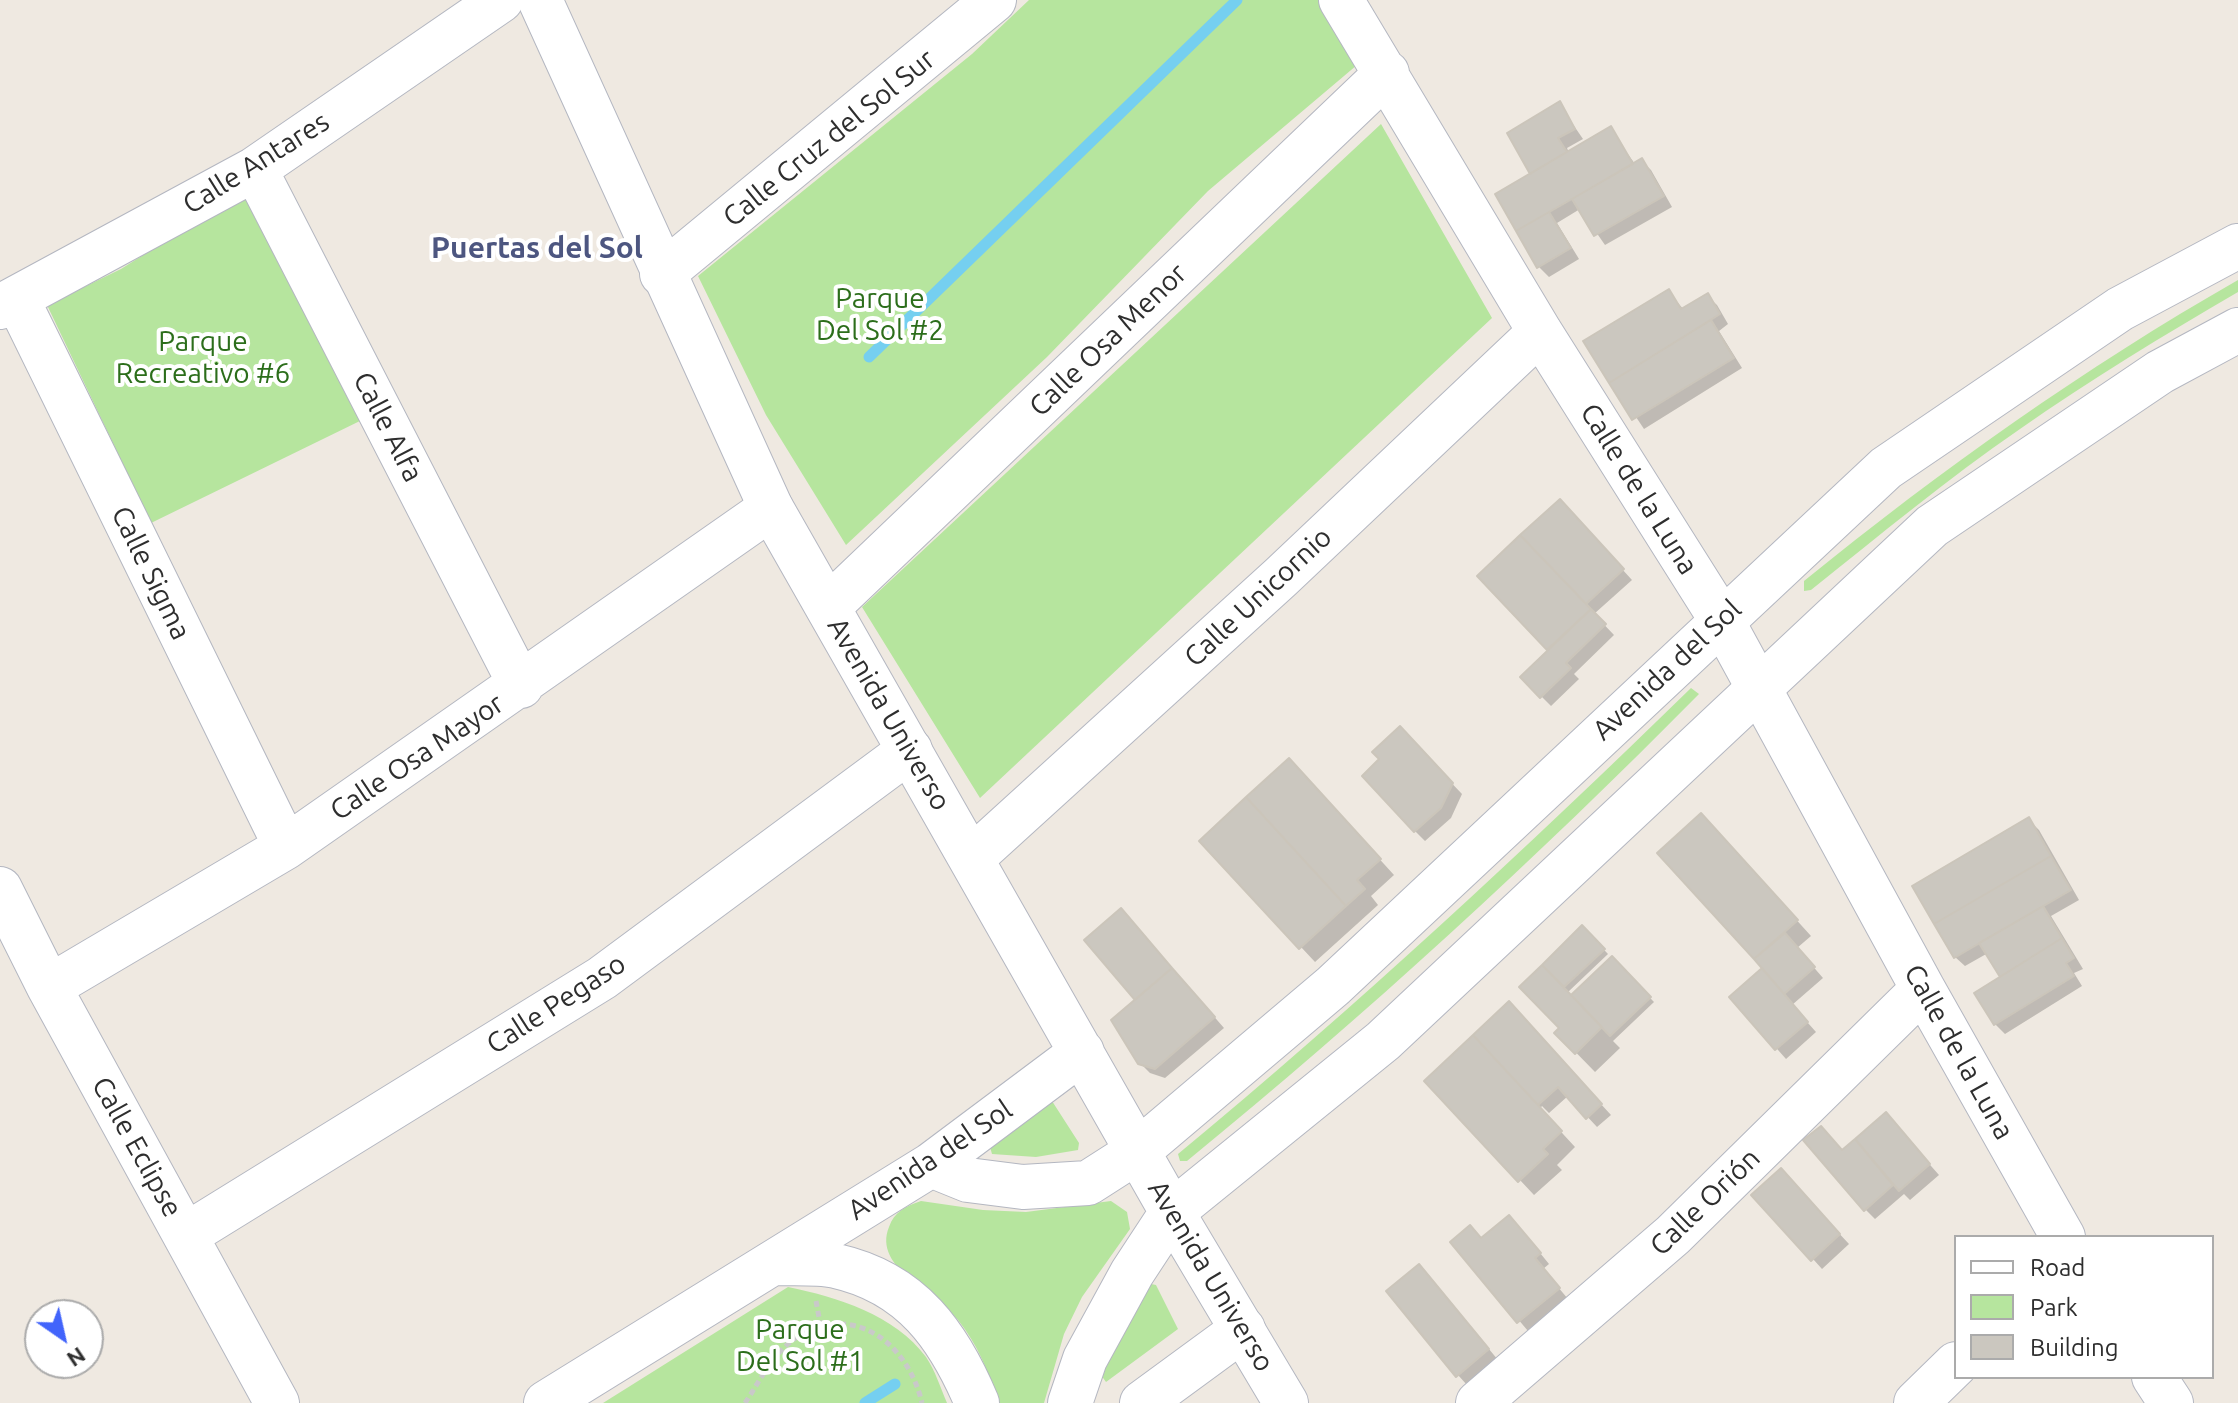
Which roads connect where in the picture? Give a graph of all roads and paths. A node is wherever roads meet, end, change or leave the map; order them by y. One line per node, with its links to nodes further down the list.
1 (501, 0): 6 (street, Calle Antares)
2 (540, 0): 8 (street, Avenida Universo)
3 (994, 0): 8 (street, Calle Cruz del Sol Sur)
4 (1344, 6): 5 (street, Calle de la Luna)
5 (1387, 73): 11 (street, Calle de la Luna); 13 (street, Calle Osa Menor)
6 (255, 169): 9 (street, Calle Antares); 15 (street, Calle Alfa)
7 (2238, 246): 14 (street, Avenida del Sol)
8 (662, 274): 12 (street, Avenida Universo)
9 (8, 303): 18 (street, Calle Sigma)
10 (2238, 330): 16 (street)
11 (1540, 332): 14 (street, Calle de la Luna); 19 (street, Calle Unicornio)
12 (771, 508): 13 (street, Avenida Universo); 15 (street, Calle Osa Mayor)
13 (828, 607): 17 (street, Avenida Universo)
14 (1721, 619): 16 (street, Calle de la Luna); 25 (street, Avenida del Sol)
15 (521, 686): 18 (street, Calle Osa Mayor)
16 (1758, 687): 23 (street, Calle de la Luna); 27 (street)
17 (910, 750): 19 (street, Avenida Universo); 28 (street, Calle Pegaso)
18 (286, 847): 22 (street, Calle Osa Mayor)
19 (972, 858): 24 (street, Avenida Universo)
20 (0, 889): 21 (street, Calle Eclipse)
21 (13, 947): 22 (street, Calle Eclipse)
22 (49, 987): 28 (street, Calle Eclipse)
23 (1923, 989): 29 (street, Calle de la Luna); 42 (street, Calle Orión)
24 (1082, 1052): 25 (street, Avenida Universo); 26 (street, Avenida del Sol)
25 (1138, 1151): 26 (street, Avenida del Sol); 27 (street, Avenida Universo)
26 (931, 1165): 30 (street, Avenida del Sol)
27 (1172, 1212): 31 (street, Avenida Universo); 39 (street)
28 (186, 1235): 34 (street, Calle Eclipse)
29 (2062, 1235)
30 (774, 1263): 35 (street, Avenida del Sol); 38 (street)
31 (1243, 1329): 40 (street); 41 (street, Avenida Universo)
32 (1954, 1366): 43 (street)
33 (2155, 1379): 44 (street)
34 (277, 1403)
35 (546, 1403)
36 (745, 1403): 37 (path)
37 (922, 1403)
38 (977, 1403)
39 (1070, 1403)
40 (1142, 1403)
41 (1286, 1403)
42 (1478, 1403)
43 (1916, 1403)
44 (2171, 1403)

